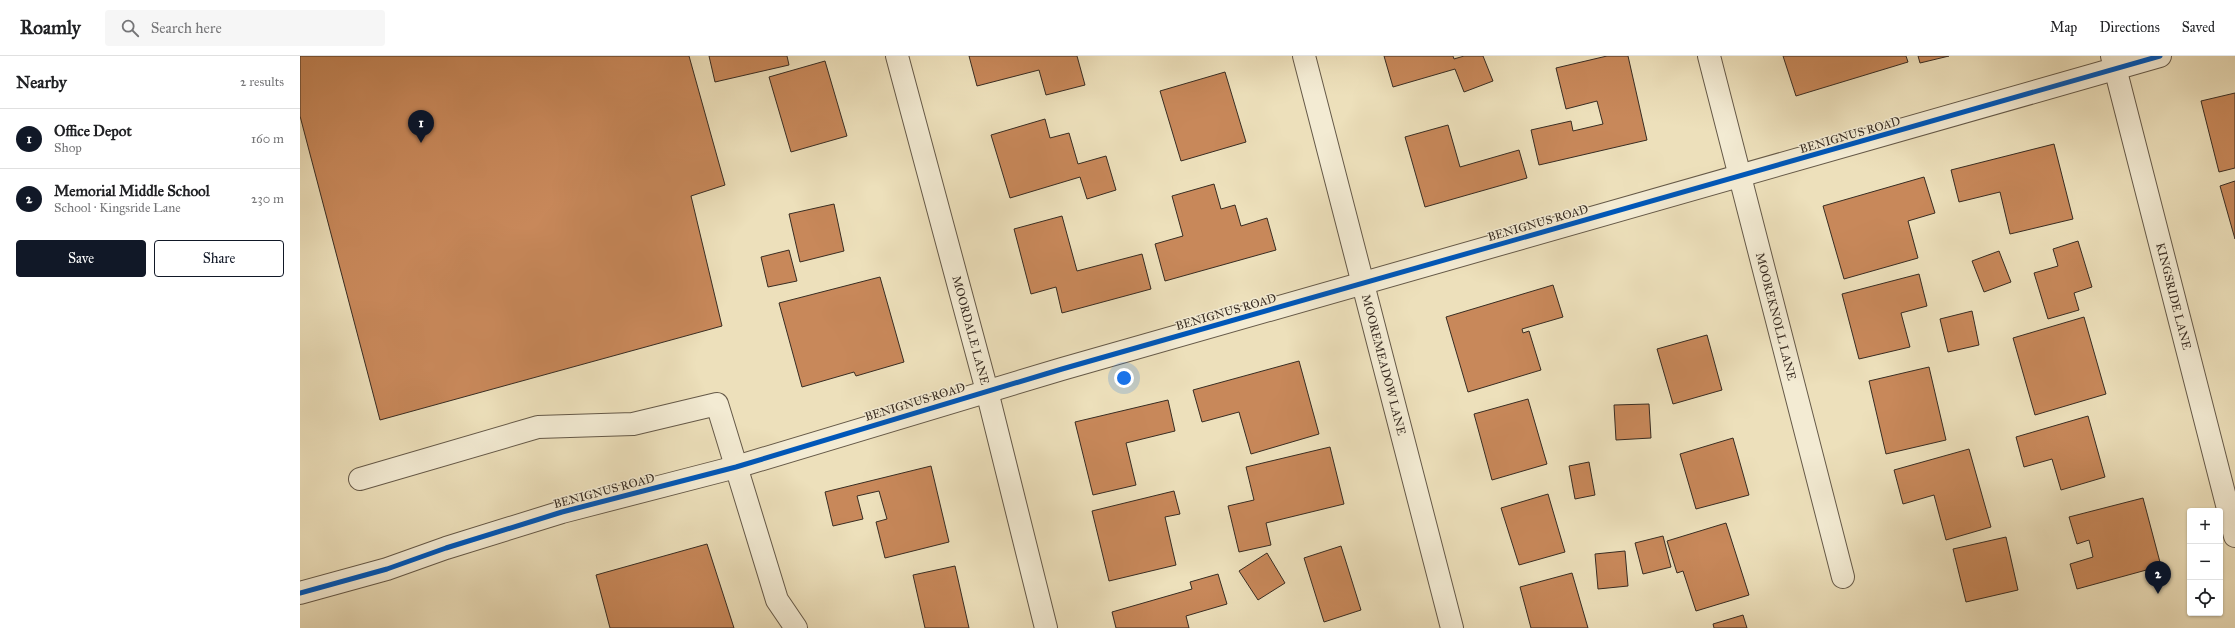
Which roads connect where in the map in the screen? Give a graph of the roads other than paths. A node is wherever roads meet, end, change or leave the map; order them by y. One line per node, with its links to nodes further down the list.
1 (898, 56): 8 (street, MOORDALE LANE)
2 (1304, 56): 7 (street, MOOREMEADOW LANE)
3 (1709, 56): 6 (street, MOOREKNOLL LANE)
4 (2160, 56): 5 (street, BENIGNUS ROAD)
5 (2113, 63): 6 (street, BENIGNUS ROAD); 11 (street, KINGSRIDE LANE)
6 (1741, 177): 7 (street, BENIGNUS ROAD); 12 (street, MOOREKNOLL LANE)
7 (1361, 283): 8 (street, BENIGNUS ROAD); 16 (street, MOOREMEADOW LANE)
8 (987, 391): 9 (street, BENIGNUS ROAD); 15 (street, MOORDALE LANE)
9 (736, 467): 10 (street); 13 (street, BENIGNUS ROAD); 14 (street)
10 (360, 479)
11 (2235, 536)
12 (1843, 577)
13 (300, 593)
14 (796, 628)
15 (1046, 628)
16 (1452, 628)

